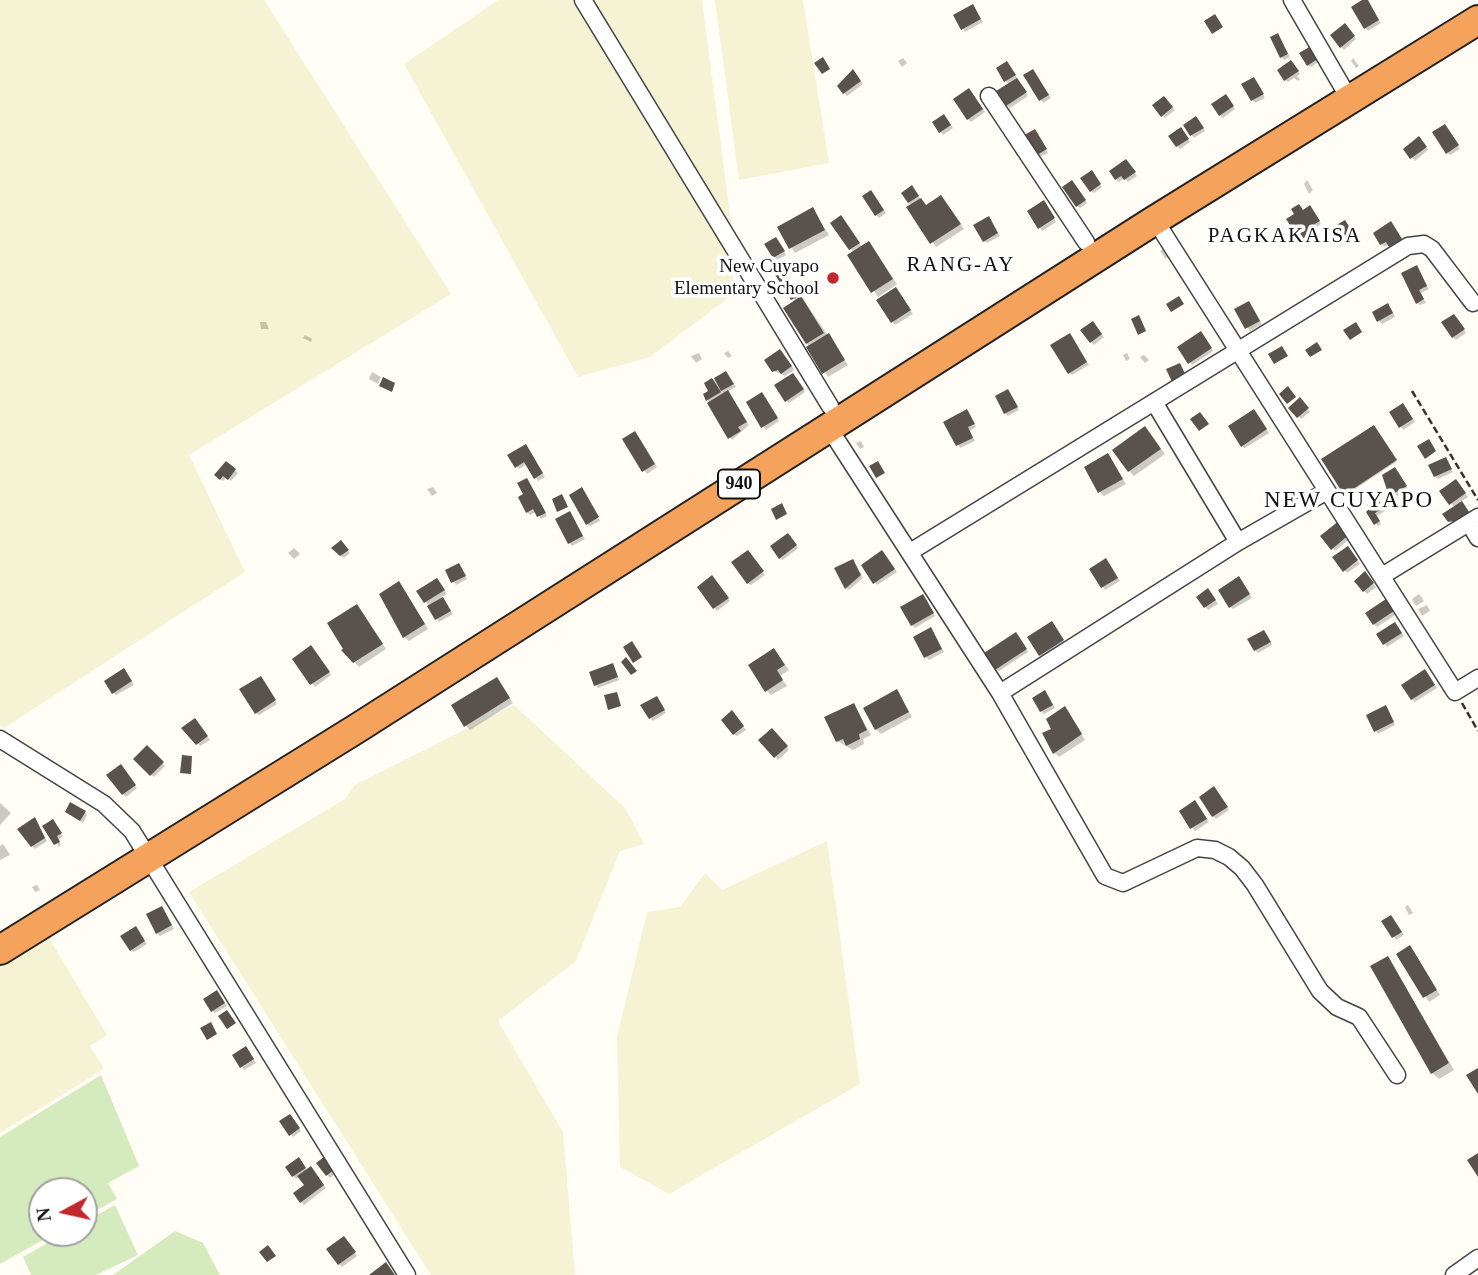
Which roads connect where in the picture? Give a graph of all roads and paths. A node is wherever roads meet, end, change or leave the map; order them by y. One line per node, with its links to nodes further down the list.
1 (583, 0): 13 (street)
2 (1292, 0): 5 (street)
3 (1475, 0): 5 (highway, 940)
4 (1478, 20): 5 (highway, 940)
5 (1345, 92): 7 (highway, 940); 8 (highway, 940)
6 (989, 96): 8 (street)
7 (1156, 220): 10 (street); 13 (highway, 940)
8 (1086, 242): 13 (highway, 940)
9 (1473, 303): 10 (street)
10 (1238, 350): 12 (street); 14 (street)
11 (1412, 391): 15 (path)
12 (1154, 402): 18 (street); 19 (street)
13 (829, 417): 19 (street); 26 (highway, 940)
14 (1327, 491): 18 (street); 20 (street)
15 (1478, 500)
16 (1474, 520): 17 (street); 20 (street)
17 (1478, 538)
18 (1238, 541): 23 (street)
19 (910, 552): 23 (street)
20 (1382, 576): 22 (street)
21 (1478, 678): 22 (street)
22 (1455, 692): 24 (path)
23 (1000, 693): 29 (street)
24 (1478, 731)
25 (0, 740): 26 (street)
26 (143, 848): 27 (highway, 940); 28 (highway, 940); 31 (street)
27 (0, 928)
28 (0, 950)
29 (1397, 1075)
30 (1478, 1258): 32 (street)
31 (407, 1275)
32 (1454, 1275)

